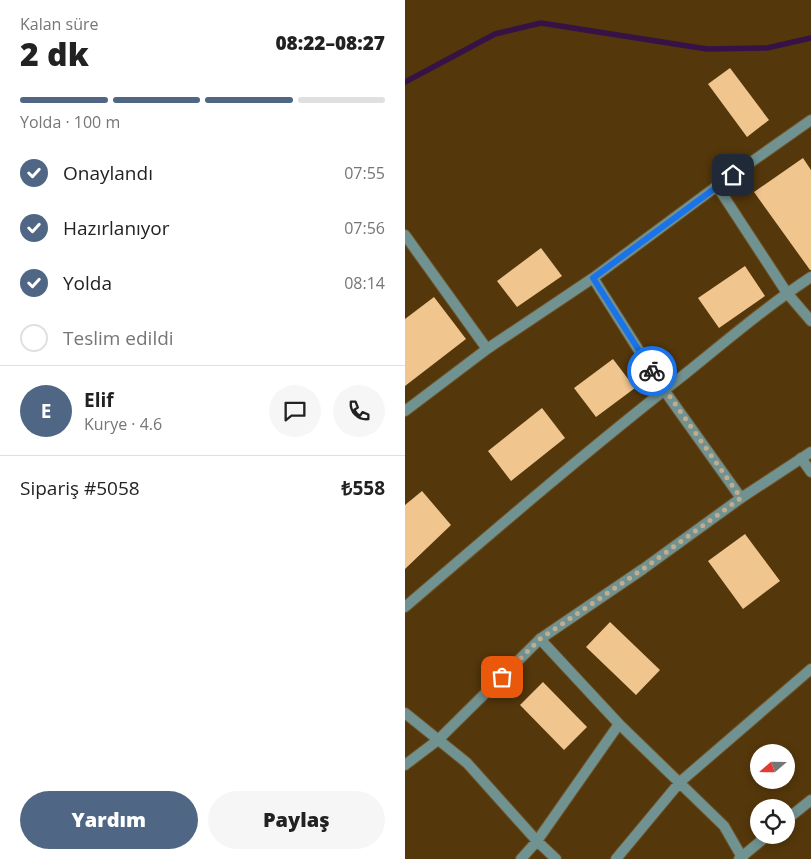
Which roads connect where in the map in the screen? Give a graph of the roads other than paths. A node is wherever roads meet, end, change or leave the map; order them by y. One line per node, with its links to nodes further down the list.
1 (811, 120): 2 (street)
2 (717, 186): 5 (street); 6 (street)
3 (405, 235): 8 (street)
4 (811, 277): 6 (street)
5 (593, 278): 8 (street); 9 (street)
6 (787, 293): 7 (street); 9 (street)
7 (811, 320)
8 (487, 348): 10 (street)
9 (664, 390): 14 (street); 15 (street)
10 (405, 411)
11 (811, 452): 12 (street)
12 (801, 458): 13 (street); 14 (street)
13 (811, 472)
14 (741, 498): 16 (street)
15 (405, 607)
16 (540, 639): 19 (street); 20 (street)
17 (811, 669): 22 (street)
18 (405, 713): 20 (street)
19 (619, 724): 22 (street); 25 (street)
20 (438, 740): 21 (street); 25 (street)
21 (405, 764)
22 (680, 782): 27 (street); 30 (street)
23 (811, 800): 24 (street)
24 (795, 813)
25 (537, 841): 28 (street); 29 (street)
26 (757, 844): 27 (street)
27 (741, 858)
28 (521, 859)
29 (556, 859)
30 (616, 859)

